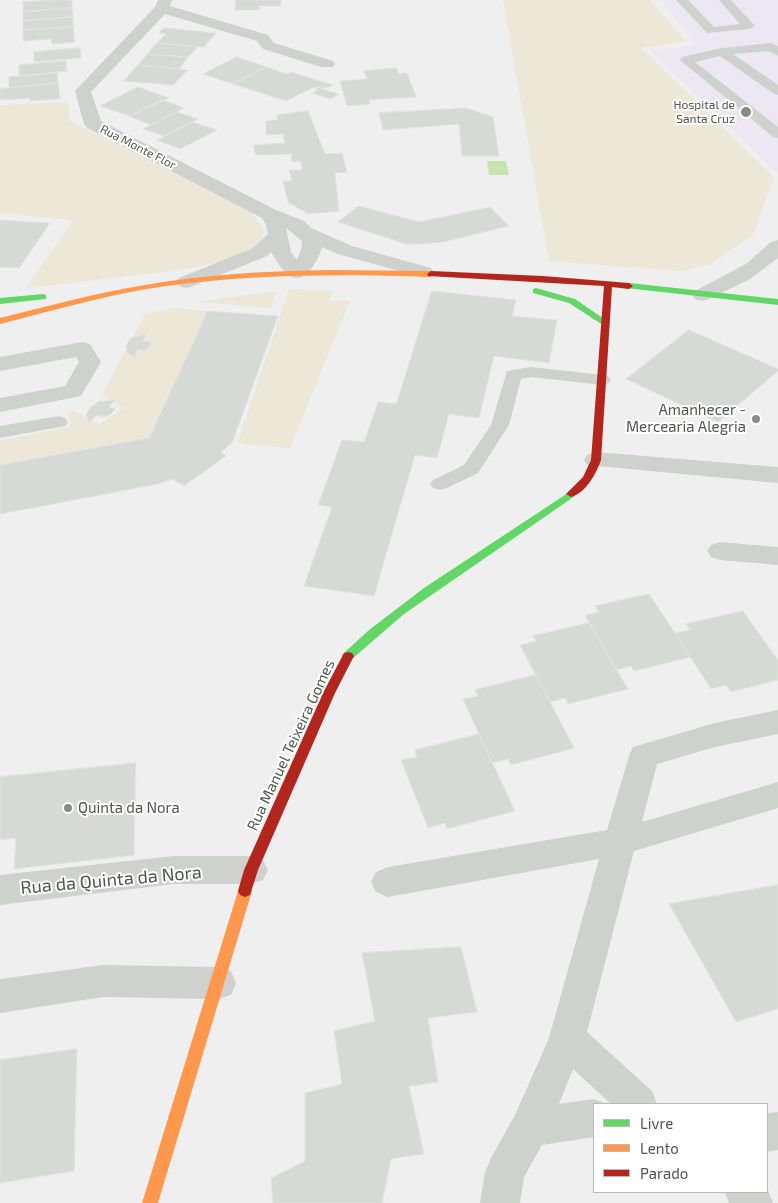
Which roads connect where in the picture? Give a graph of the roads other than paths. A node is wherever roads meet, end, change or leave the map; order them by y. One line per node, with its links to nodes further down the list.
1 (682, 0): 2 (lane)
2 (725, 0)
3 (164, 4): 6 (street); 9 (street, Rua Monte Flor)
4 (722, 52): 5 (lane); 7 (lane); 8 (lane)
5 (778, 52)
6 (327, 64)
7 (778, 91)
8 (778, 134)
9 (269, 214): 10 (street); 11 (street)
10 (306, 233): 13 (street); 14 (street)
11 (278, 235): 14 (street); 16 (street)
12 (776, 256): 19 (street)
13 (424, 272): 14 (street); 15 (street)
14 (298, 273): 16 (street)
15 (471, 277): 17 (street); 23 (street)
16 (186, 282): 18 (street)
17 (608, 285): 19 (street); 23 (street, Rua Manuel Teixeira Gomes)
18 (127, 291): 20 (street); 22 (street)
19 (702, 295): 21 (street)
20 (0, 300)
21 (778, 302)
22 (0, 321)
23 (606, 323): 25 (street, Rua Manuel Teixeira Gomes)
24 (0, 364): 26 (street)
25 (602, 380): 29 (street, Rua Manuel Teixeira Gomes); 31 (lane)
26 (0, 405)
27 (59, 422): 28 (lane)
28 (0, 432)
29 (596, 460): 30 (street); 37 (street, Rua Manuel Teixeira Gomes)
30 (775, 473)
31 (440, 484)
32 (720, 551): 33 (street)
33 (778, 556)
34 (778, 722): 36 (street)
35 (778, 795): 36 (street)
36 (620, 841): 38 (street); 42 (street)
37 (251, 870): 39 (street, Rua da Quinta da Nora); 40 (street, Rua Manuel Teixeira Gomes)
38 (388, 882)
39 (0, 890)
40 (218, 983): 41 (street); 46 (street, Rua Manuel Teixeira Gomes)
41 (0, 996)
42 (566, 1038): 43 (street); 45 (street)
43 (637, 1103)
44 (593, 1118): 45 (street)
45 (530, 1127): 47 (street)
46 (150, 1203)
47 (500, 1203)

